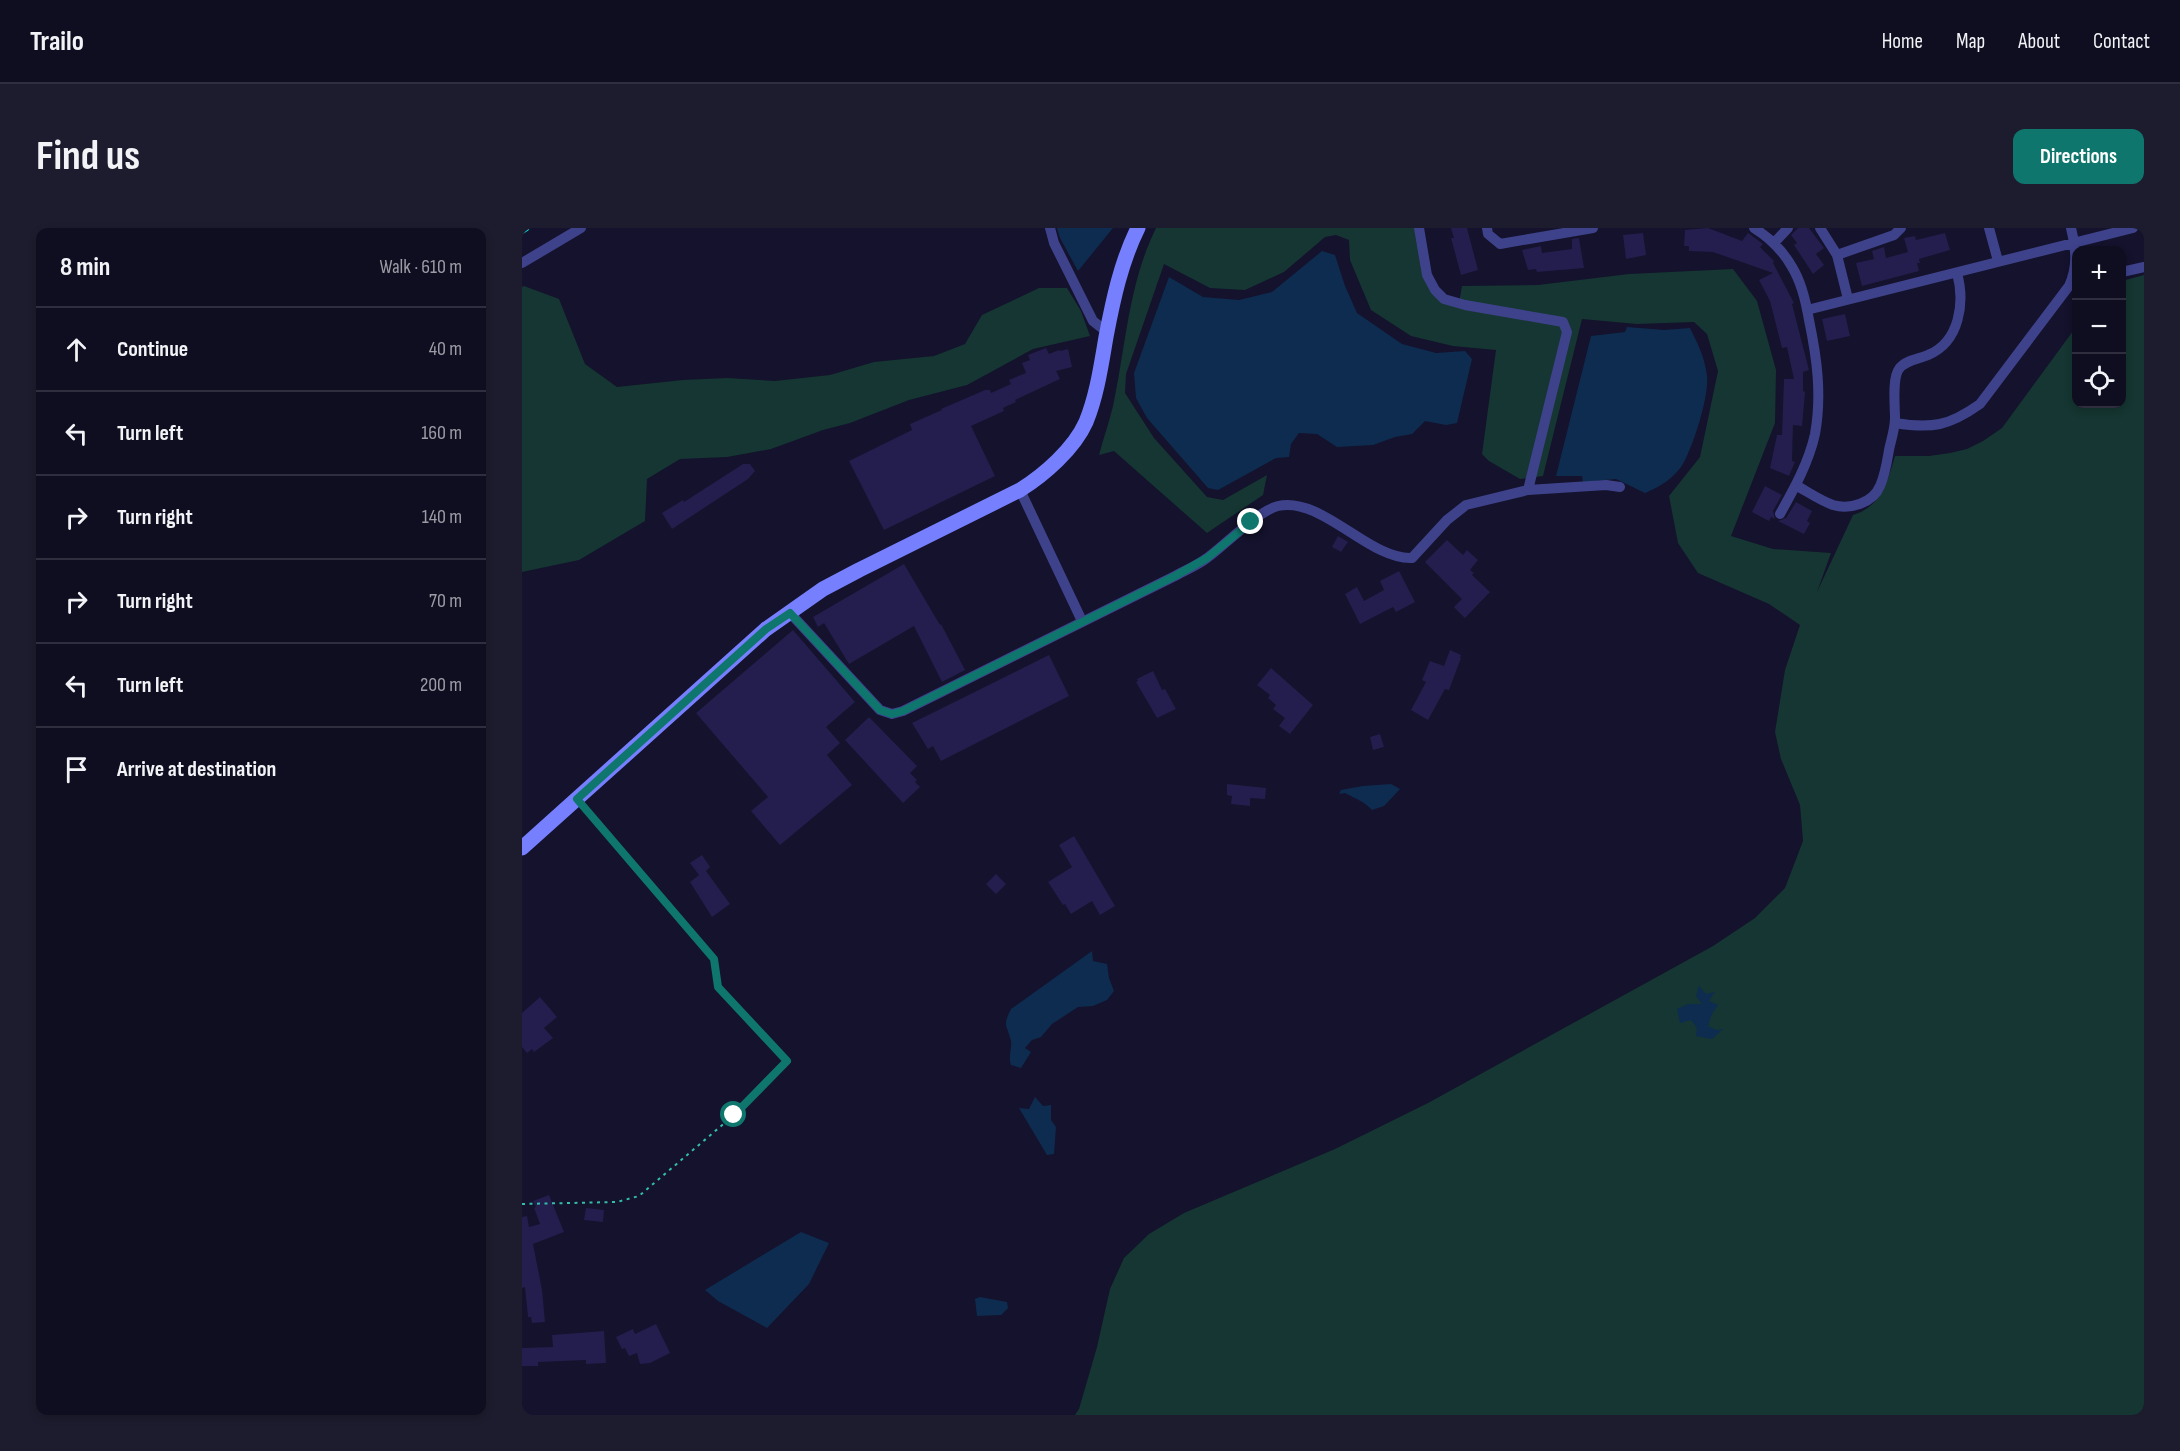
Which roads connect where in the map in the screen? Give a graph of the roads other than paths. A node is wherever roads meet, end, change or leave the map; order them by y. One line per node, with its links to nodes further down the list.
1 (581, 228): 20 (street)
2 (1050, 228): 27 (street)
3 (1138, 228): 27 (street)
4 (1419, 228): 32 (street)
5 (1487, 228): 14 (street)
6 (1593, 228): 14 (street)
7 (1754, 228): 15 (street)
8 (1788, 228): 15 (street)
9 (1820, 228): 18 (street)
10 (1901, 228): 18 (street)
11 (1989, 228): 19 (street)
12 (2071, 228): 16 (street)
13 (2133, 228): 16 (street)
14 (1569, 230)
15 (1774, 243): 26 (street)
16 (2075, 243): 17 (street); 19 (street)
17 (2075, 246)
18 (1837, 255): 25 (street)
19 (1998, 261): 23 (street)
20 (522, 263)
21 (2144, 267): 22 (street)
22 (2126, 271)
23 (1957, 273): 25 (street); 28 (street)
24 (2072, 280): 28 (street)
25 (1848, 298): 26 (street)
26 (1807, 310): 29 (street)
27 (1107, 332): 31 (street)
28 (1895, 423): 29 (street)
29 (1797, 486): 33 (street)
30 (1620, 487): 32 (street)
31 (1020, 490): 34 (street); 35 (street)
32 (1528, 490): 35 (street)
33 (1780, 514)
34 (790, 613): 35 (street); 36 (street)
35 (1082, 621)
36 (522, 848)

